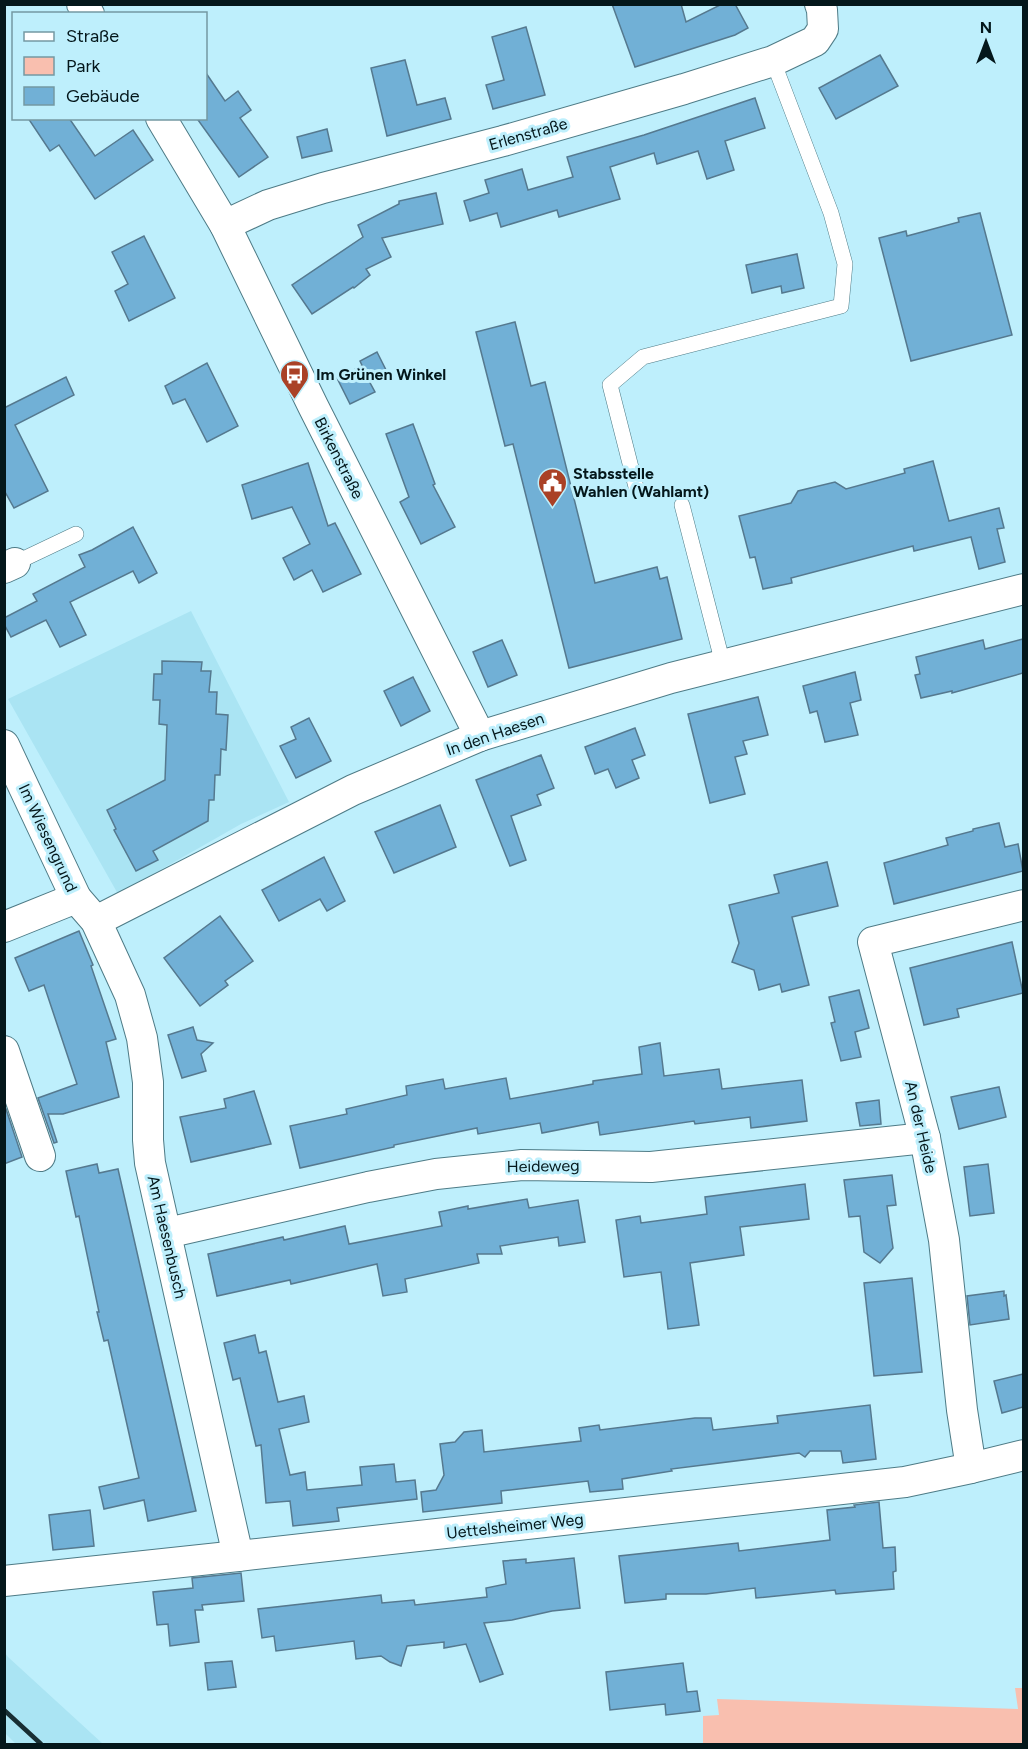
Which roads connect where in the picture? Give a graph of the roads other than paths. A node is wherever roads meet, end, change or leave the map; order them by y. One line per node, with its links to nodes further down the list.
1 (822, 17): 2 (street, Erlenstraße)
2 (773, 61): 4 (street, Erlenstraße); 5 (lane)
3 (162, 120): 4 (street, Birkenstraße)
4 (225, 225): 11 (street, Birkenstraße)
5 (636, 487)
6 (682, 506): 10 (lane)
7 (76, 534): 8 (lane)
8 (10, 565)
9 (1023, 589): 10 (street, In den Haesen)
10 (723, 664): 11 (street, In den Haesen)
11 (480, 736): 15 (street, In den Haesen)
12 (4, 745): 13 (street, Im Wiesengrund)
13 (76, 898): 15 (street); 16 (street)
14 (1023, 905): 19 (street, An der Heide)
15 (96, 921): 21 (street, Am Haesenbusch)
16 (4, 927)
17 (4, 1051): 18 (street)
18 (9, 1083): 20 (street)
19 (926, 1138): 21 (street, Heideweg); 23 (street, An der Heide)
20 (40, 1156)
21 (167, 1233): 24 (street, Am Haesenbusch)
22 (1023, 1455): 23 (street, Uettelsheimer Weg)
23 (971, 1468): 24 (street, Uettelsheimer Weg)
24 (238, 1556): 25 (street, Uettelsheimer Weg)
25 (4, 1581)

